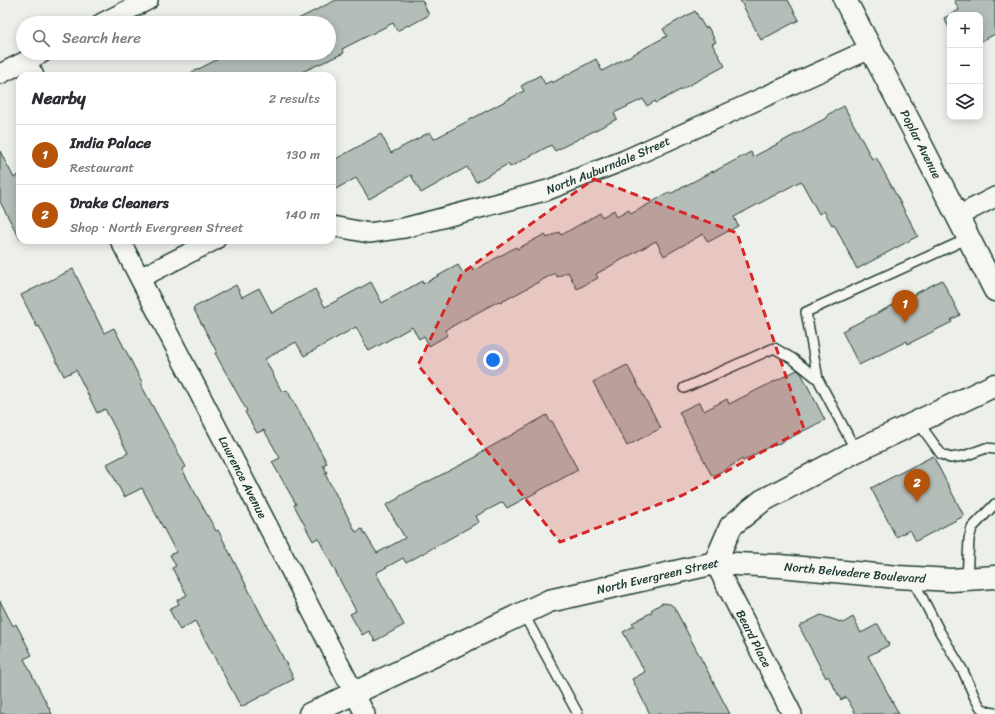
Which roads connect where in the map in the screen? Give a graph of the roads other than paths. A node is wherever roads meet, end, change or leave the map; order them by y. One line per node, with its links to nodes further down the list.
1 (148, 0): 3 (street)
2 (845, 0): 4 (street, Poplar Avenue)
3 (116, 16)
4 (870, 49): 8 (street, Poplar Avenue); 9 (street, North Auburndale Street)
5 (34, 63): 6 (street)
6 (0, 74)
7 (995, 197): 8 (street)
8 (958, 216): 10 (street, Poplar Avenue)
9 (336, 227)
10 (969, 238): 14 (street, Poplar Avenue); 15 (lane)
11 (122, 244): 13 (street, Lawrence Avenue)
12 (207, 244): 13 (street)
13 (140, 278): 27 (street, Lawrence Avenue)
14 (995, 290)
15 (818, 379): 17 (lane); 20 (lane)
16 (995, 385): 18 (street, North Evergreen Street)
17 (684, 388)
18 (918, 422): 19 (lane); 20 (street, North Evergreen Street)
19 (995, 449)
20 (856, 451): 22 (street, North Evergreen Street)
21 (995, 504): 25 (lane)
22 (715, 563): 24 (street, North Belvedere Boulevard); 26 (street, North Evergreen Street); 31 (street, Beard Place)
23 (995, 577): 25 (street, North Belvedere Boulevard)
24 (912, 578): 25 (street, North Belvedere Boulevard); 32 (lane)
25 (967, 579)
26 (523, 613): 27 (street, North Evergreen Street); 30 (lane)
27 (354, 693): 28 (street, North Evergreen Street); 29 (street, Lawrence Avenue)
28 (310, 714)
29 (365, 714)
30 (578, 714)
31 (792, 714)
32 (995, 714)

